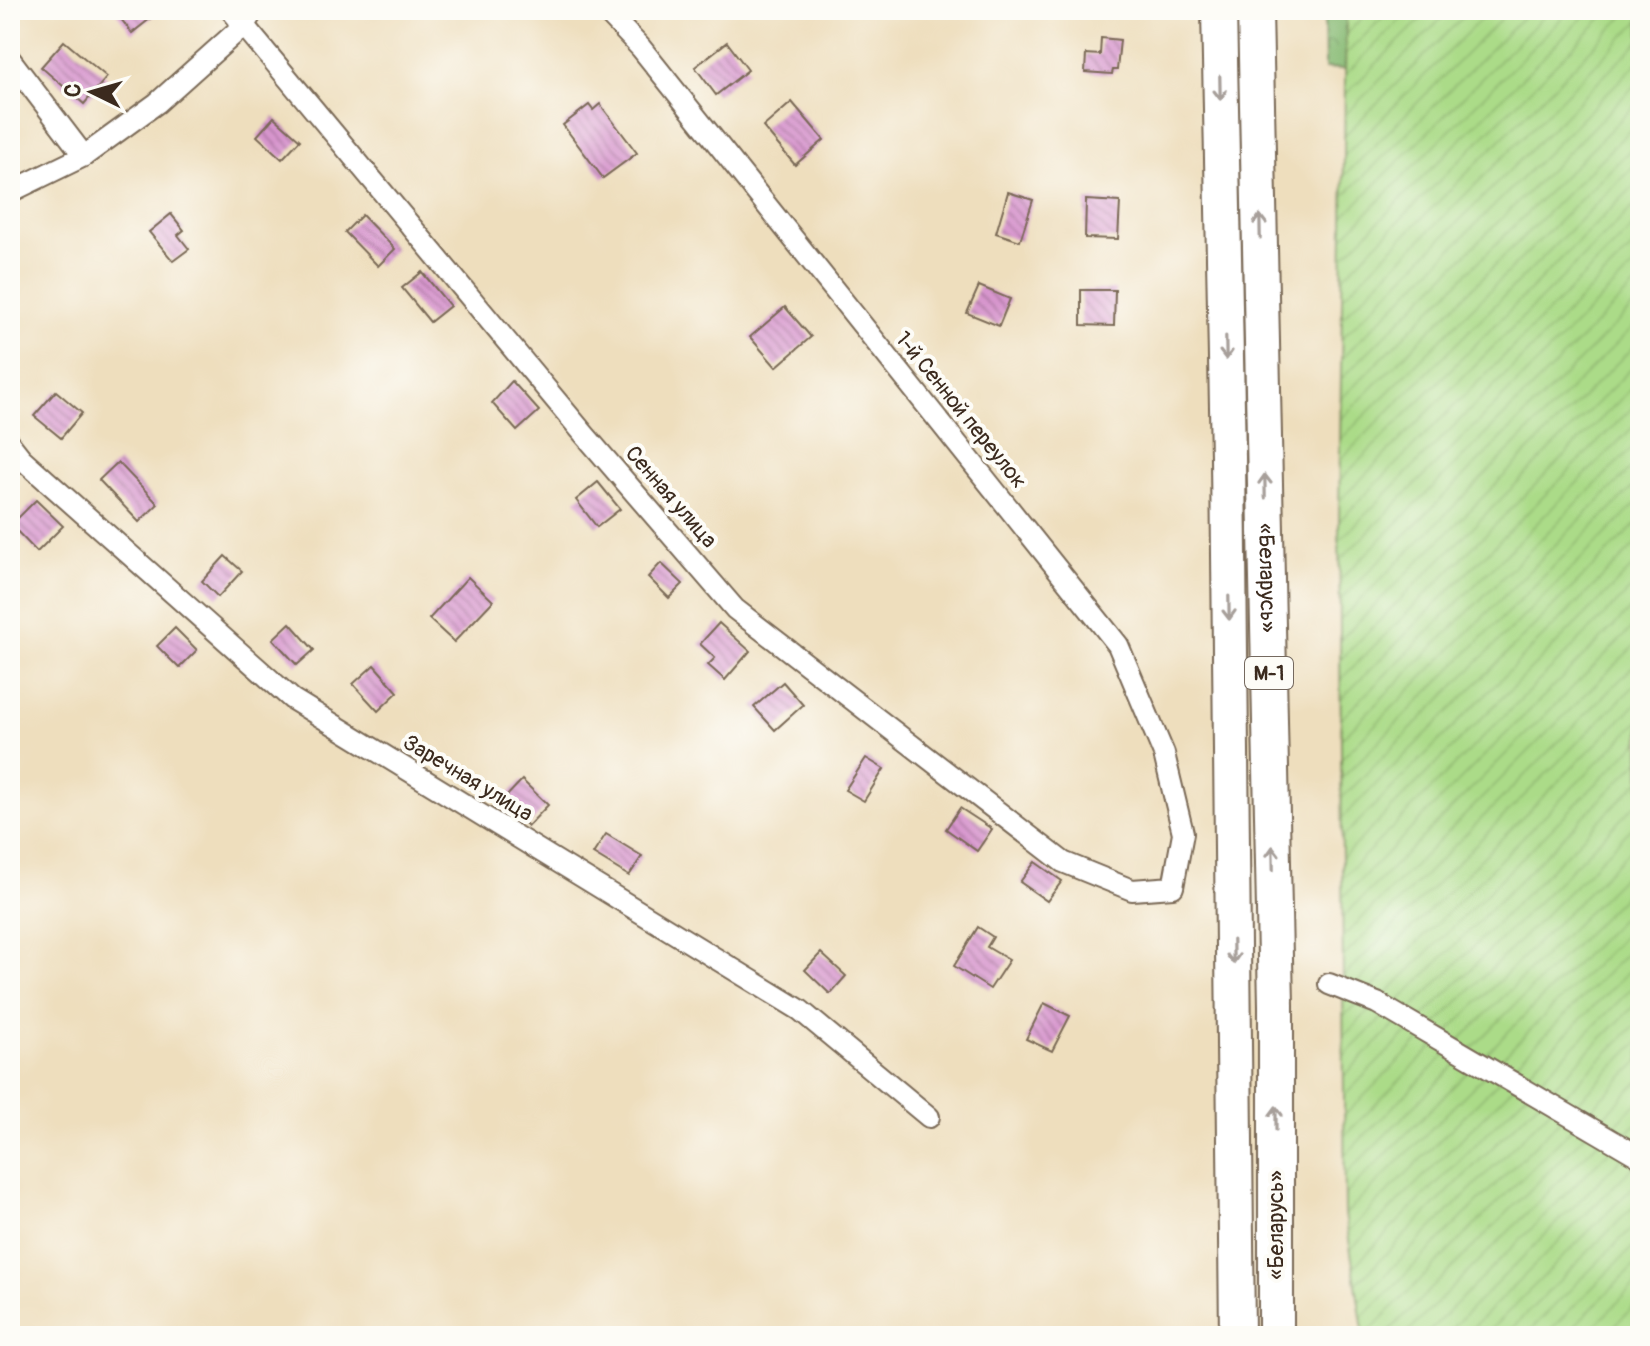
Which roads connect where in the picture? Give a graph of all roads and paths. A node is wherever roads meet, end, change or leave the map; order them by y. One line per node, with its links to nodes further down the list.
1 (605, 10): 9 (street, 1-й Сенной переулок)
2 (1219, 10): 13 (highway, «Беларусь» / М-1, one-way to 13)
3 (1255, 10): 14 (highway, «Беларусь» / М-1, one-way to 3)
4 (243, 15): 6 (street); 9 (street, Сенная улица)
5 (10, 59): 6 (street)
6 (84, 156): 7 (street)
7 (10, 192)
8 (10, 444): 11 (street, Заречная улица)
9 (1173, 887)
10 (1329, 984): 12 (street)
11 (929, 1117)
12 (1640, 1157)
13 (1237, 1336)
14 (1276, 1336)

